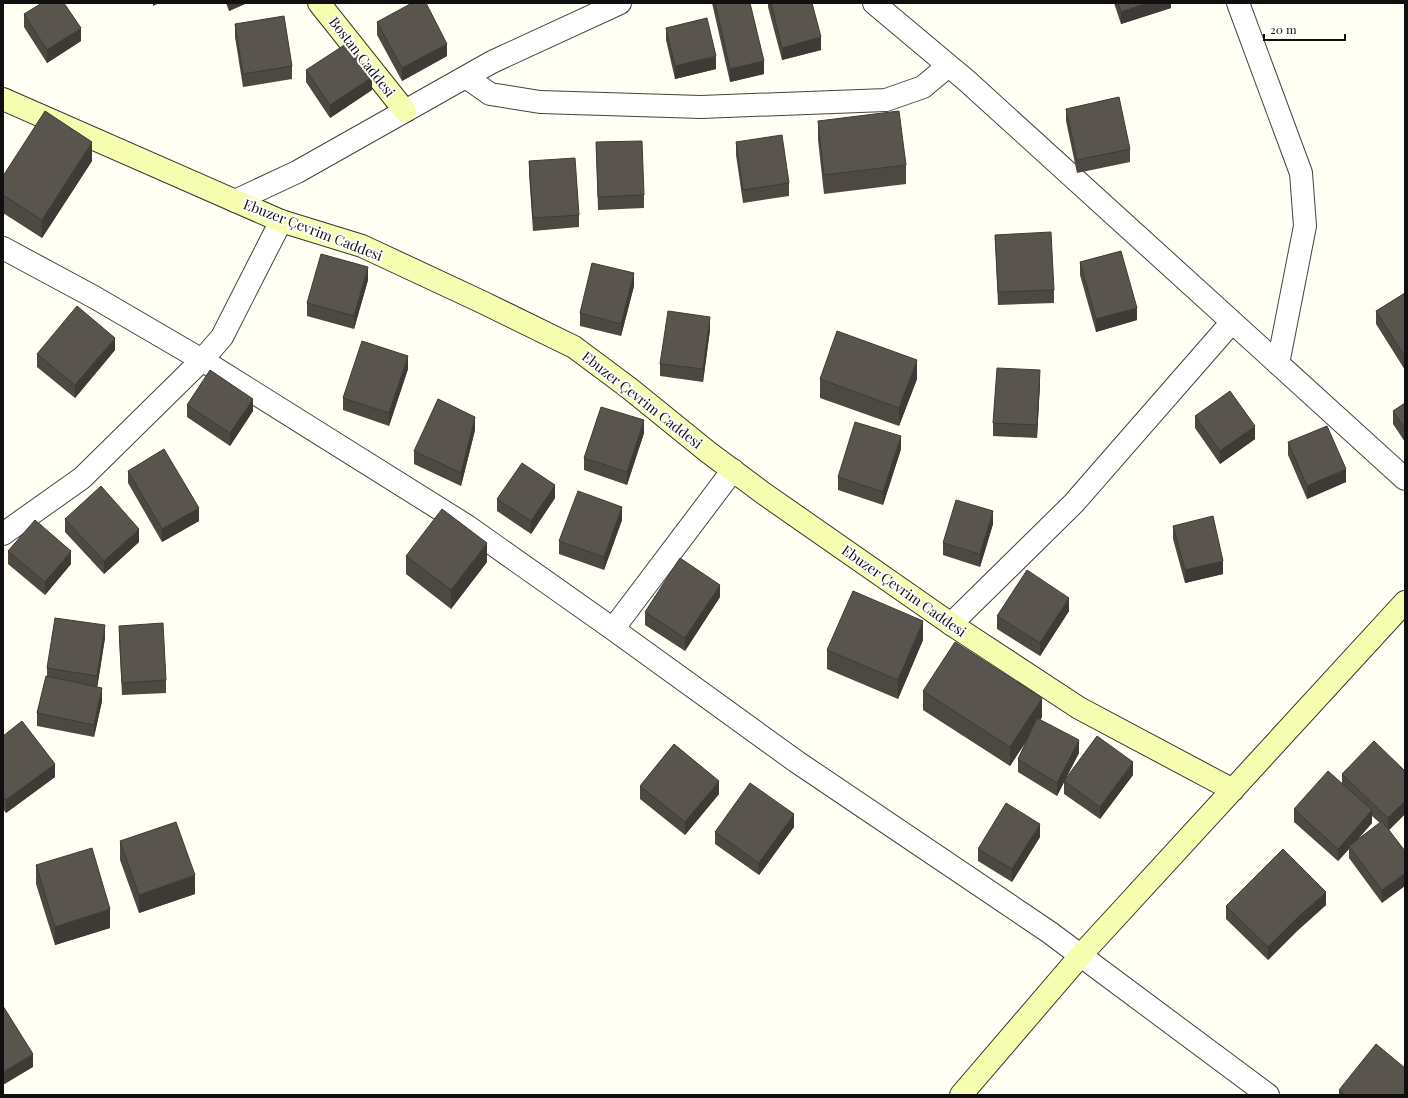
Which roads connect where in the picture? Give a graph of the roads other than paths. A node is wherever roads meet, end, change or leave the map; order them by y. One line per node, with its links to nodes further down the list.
1 (320, 3): 8 (street, Bostan Caddesi)
2 (620, 3): 6 (street)
3 (874, 3): 5 (street)
4 (1238, 3): 14 (street)
5 (948, 66): 6 (street); 12 (street)
6 (466, 77): 8 (street)
7 (3, 99): 9 (street, Ebuzer Çevrim Caddesi)
8 (405, 111): 9 (street)
9 (235, 201): 10 (street, Ebuzer Çevrim Caddesi)
10 (281, 221): 13 (street); 15 (street, Ebuzer Çevrim Caddesi)
11 (3, 248): 13 (street)
12 (1232, 322): 14 (street); 19 (street)
13 (202, 360): 17 (street); 20 (street)
14 (1278, 364): 16 (street)
15 (733, 470): 19 (street, Ebuzer Çevrim Caddesi); 20 (street)
16 (1405, 479)
17 (3, 534)
18 (1405, 602): 21 (street)
19 (951, 624): 21 (street, Ebuzer Çevrim Caddesi)
20 (613, 629): 22 (street)
21 (1233, 790): 22 (street)
22 (1081, 955): 23 (street); 24 (street)
23 (961, 1095)
24 (1268, 1095)

